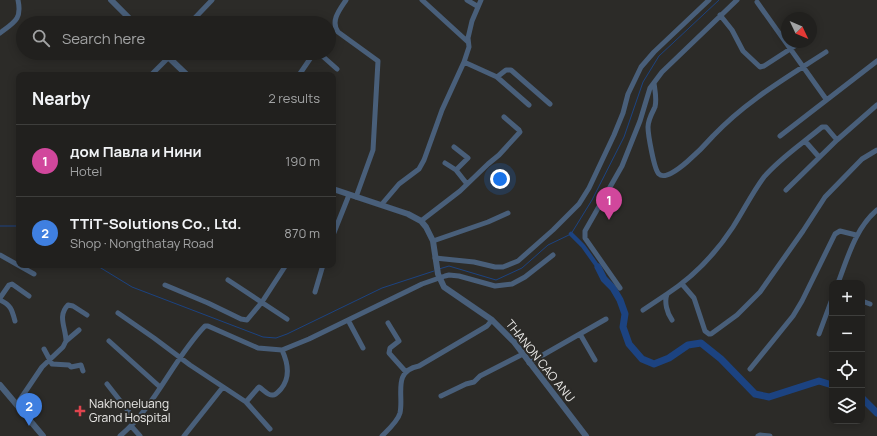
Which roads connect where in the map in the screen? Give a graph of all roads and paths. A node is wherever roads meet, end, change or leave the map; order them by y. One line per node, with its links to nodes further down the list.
1 (18, 0): 13 (street)
2 (111, 0): 14 (street)
3 (212, 0): 15 (street)
4 (346, 0): 16 (street)
5 (422, 0): 20 (street)
6 (467, 0): 11 (street)
7 (481, 0): 11 (street)
8 (709, 0): 63 (street)
9 (737, 0): 12 (street)
10 (757, 2): 21 (street)
11 (477, 6): 20 (street)
12 (720, 15): 21 (street); 35 (street)
13 (18, 16)
14 (127, 16)
15 (197, 16)
16 (336, 16)
17 (16, 19): 19 (street)
18 (336, 29): 53 (street)
19 (0, 32)
20 (468, 42): 28 (street)
21 (790, 49): 29 (street)
22 (826, 52): 29 (street)
23 (162, 60): 31 (street)
24 (171, 60): 32 (street)
25 (309, 60): 33 (street)
26 (327, 60): 30 (street)
27 (877, 61): 36 (street)
28 (464, 62): 34 (street); 54 (street)
29 (803, 67): 35 (street); 36 (street)
30 (337, 69)
31 (153, 72)
32 (184, 72)
33 (301, 72)
34 (497, 77): 37 (street); 38 (street)
35 (654, 83): 74 (street)
36 (826, 99): 41 (street)
37 (550, 104)
38 (529, 105)
39 (877, 105): 42 (street)
40 (504, 117): 49 (street)
41 (780, 136)
42 (837, 140): 43 (street); 46 (street)
43 (805, 141): 46 (street); 72 (street)
44 (454, 147): 48 (street)
45 (877, 150): 72 (street)
46 (819, 157): 51 (street)
47 (445, 163): 48 (street)
48 (456, 170): 49 (street)
49 (467, 184): 57 (street)
50 (336, 190): 52 (street)
51 (786, 190)
52 (349, 195): 53 (street); 58 (street)
53 (356, 197): 54 (street)
54 (382, 204): 57 (street)
55 (877, 210): 59 (street)
56 (508, 213): 60 (street)
57 (421, 221): 60 (street)
58 (336, 228)
59 (856, 236): 71 (street); 106 (street)
60 (433, 241): 63 (street)
61 (0, 255): 64 (street)
62 (553, 255): 69 (street)
63 (436, 258): 69 (street)
64 (16, 264)
65 (23, 268): 68 (street)
66 (284, 268): 79 (street)
67 (322, 268): 75 (street)
68 (34, 274)
69 (439, 276): 89 (street); 90 (street, THANON CAO ANU)
70 (228, 280): 79 (street)
71 (839, 280)
72 (682, 284): 76 (street)
73 (165, 285): 79 (street)
74 (620, 288)
75 (315, 292)
76 (667, 294): 83 (street); 91 (street)
77 (29, 296): 78 (street)
78 (0, 299): 88 (street)
79 (262, 302): 86 (street)
80 (865, 302): 81 (street)
81 (870, 304)
82 (829, 308): 95 (street)
83 (643, 310)
84 (118, 313): 102 (street)
85 (87, 315): 96 (street)
86 (287, 319)
87 (606, 319): 94 (street)
88 (15, 320)
89 (348, 320): 98 (street); 100 (street)
90 (492, 320): 101 (street, THANON CAO ANU); 108 (street)
91 (672, 320)
92 (388, 323): 108 (street)
93 (79, 330): 96 (street)
94 (580, 334): 104 (street); 105 (street)
95 (819, 334)
96 (66, 341): 103 (street)
97 (109, 341): 111 (street)
98 (364, 348)
99 (44, 349): 103 (street)
100 (282, 350): 102 (street); 114 (street)
101 (523, 354): 105 (street, THANON CAO ANU); 113 (street)
102 (180, 358): 111 (street); 112 (street)
103 (50, 360): 107 (street); 115 (street)
104 (595, 360)
105 (529, 362): 124 (street, THANON CAO ANU)
106 (750, 369)
107 (83, 371)
108 (406, 372): 119 (street)
109 (107, 384): 116 (street)
110 (0, 385): 115 (street)
111 (160, 387): 116 (street)
112 (223, 387): 114 (street); 123 (street)
113 (441, 396)
114 (246, 402): 118 (street)
115 (16, 404): 120 (street)
116 (136, 421): 117 (street)
117 (132, 427): 121 (street); 122 (street)
118 (270, 428)
119 (385, 435)
120 (43, 436)
121 (120, 436)
122 (140, 436)
123 (184, 436)
124 (586, 436)
125 (758, 436): 126 (street)
126 (770, 436)

